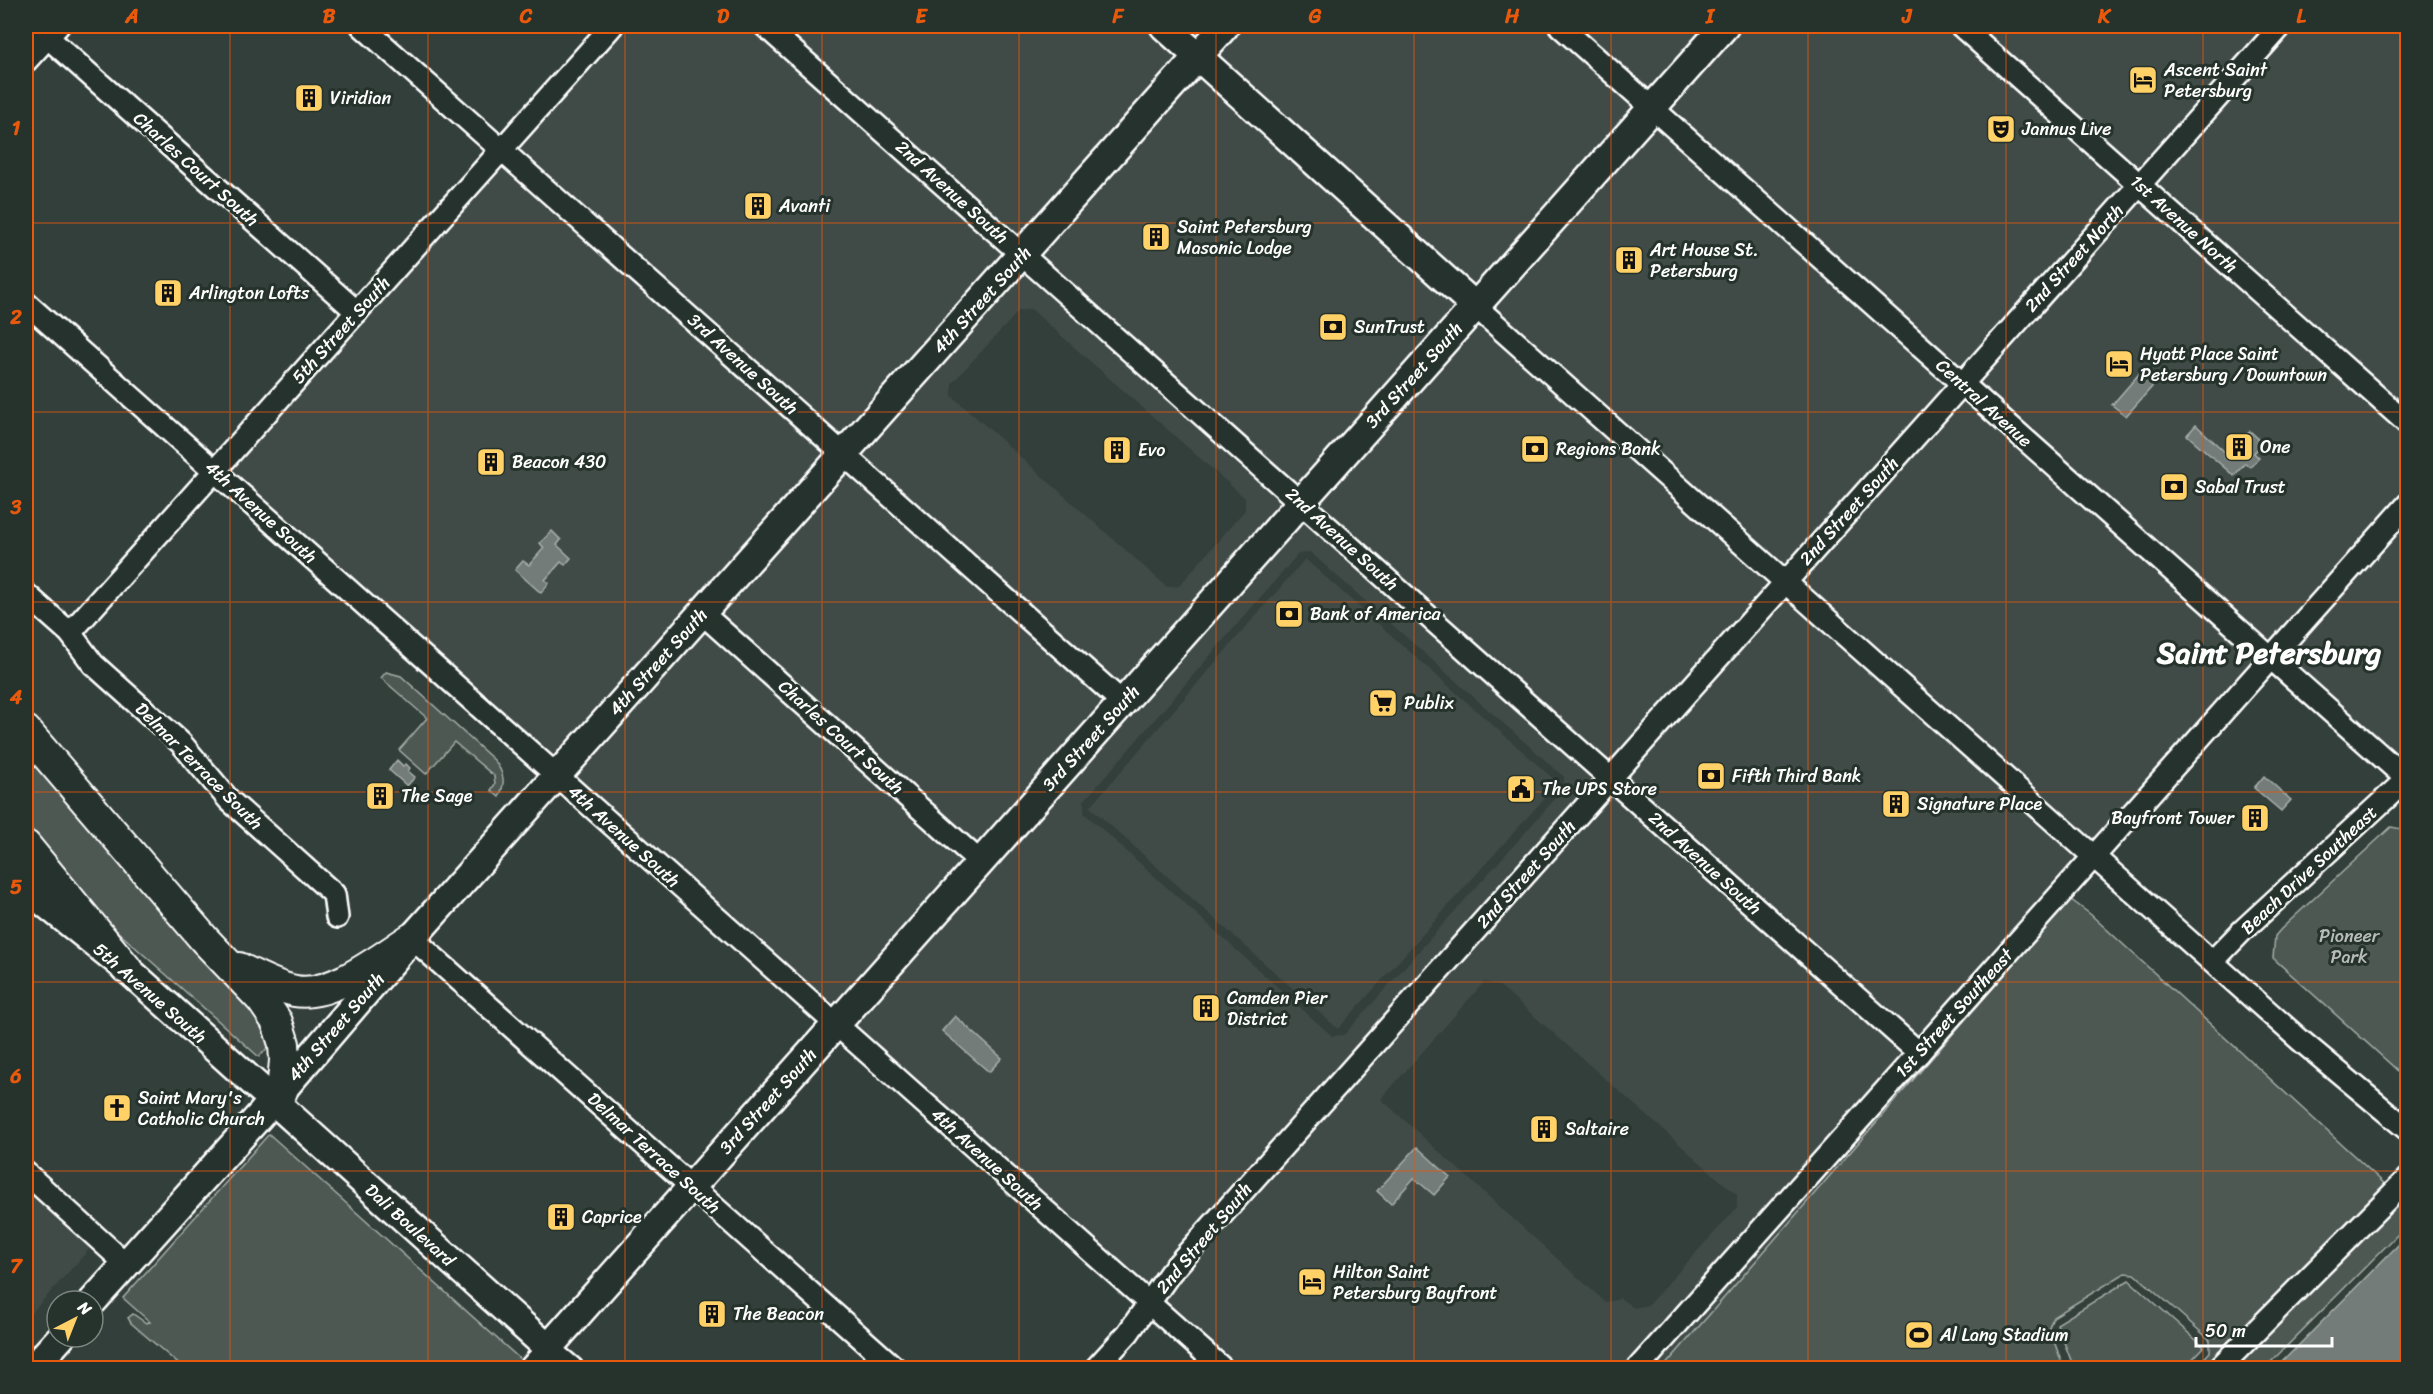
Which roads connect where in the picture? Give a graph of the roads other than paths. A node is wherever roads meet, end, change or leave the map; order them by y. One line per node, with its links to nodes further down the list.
1 (363, 26): 14 (street, 3rd Avenue South)
2 (612, 26): 14 (street, 5th Street South)
3 (765, 26): 16 (street, 2nd Avenue South)
4 (1164, 26): 11 (main road)
5 (1225, 26): 11 (main road, 4th Street South)
6 (1560, 26): 13 (street, Central Avenue)
7 (1725, 26): 13 (main road, 3rd Street South)
8 (1961, 26): 15 (street, 1st Avenue North)
9 (2281, 26): 15 (street, 2nd Street North)
10 (47, 29): 12 (street); 19 (street, Charles Court South)
11 (1198, 56): 16 (main road, 4th Street South); 18 (main road)
12 (26, 62)
13 (1652, 108): 18 (main road, 3rd Street South); 20 (street, Central Avenue)
14 (501, 149): 19 (street, 5th Street South); 22 (street, 3rd Avenue South)
15 (2139, 184): 20 (street, 2nd Street North); 21 (street, 1st Avenue North)
16 (1023, 255): 22 (main road, 4th Street South); 24 (street, 2nd Avenue South)
17 (26, 303): 23 (street, 4th Avenue South)
18 (1475, 306): 24 (main road, 3rd Street South); 26 (street)
19 (357, 312): 23 (street, 5th Street South)
20 (1962, 384): 26 (street, 2nd Street South); 30 (street, Central Avenue)
21 (2408, 424)
22 (843, 454): 28 (main road, 4th Street South); 31 (street, 3rd Avenue South)
23 (215, 471): 29 (street, 5th Street South); 33 (street, 4th Avenue South)
24 (1300, 503): 31 (main road, 3rd Street South); 34 (street, 2nd Avenue South)
25 (2408, 504): 30 (street, 1st Street Southeast)
26 (1785, 582): 34 (street, 2nd Street South); 37 (street)
27 (26, 594): 29 (street, Delmar Terrace South)
28 (702, 613): 33 (main road, 4th Street South); 38 (street, Charles Court South)
29 (70, 633): 40 (street, Delmar Terrace South)
30 (2271, 658): 35 (street, Central Avenue); 37 (street, 1st Street Southeast)
31 (1122, 702): 38 (main road, 3rd Street South)
32 (26, 731): 42 (highway)
33 (557, 776): 41 (main road, 4th Street South); 45 (street, 4th Avenue South)
34 (1610, 778): 46 (street, 2nd Avenue South); 54 (street, 2nd Street South)
35 (2407, 779): 43 (street, Beach Drive Southeast)
36 (26, 846): 44 (highway)
37 (2094, 857): 43 (street); 46 (street, 1st Street Southeast)
38 (980, 862): 45 (main road, 3rd Street South)
39 (26, 888): 44 (main road, 5th Avenue South)
40 (337, 917)
41 (412, 938): 42 (highway); 47 (main road, 4th Street South); 51 (street, Delmar Terrace South)
42 (226, 961): 47 (highway)
43 (2213, 961): 48 (street)
44 (126, 968): 47 (main road, 5th Avenue South)
45 (836, 1024): 51 (main road, 3rd Street South); 54 (street, 4th Avenue South)
46 (1919, 1053): 63 (street, 1st Street Southeast)
47 (277, 1096): 52 (main road, 4th Street South); 55 (main road, Dali Boulevard)
48 (2408, 1130)
49 (26, 1173): 52 (street)
50 (2408, 1179): 64 (street)
51 (691, 1187): 55 (main road, 3rd Street South); 60 (street, Delmar Terrace South)
52 (126, 1264): 53 (main road, 4th Street South)
53 (104, 1289)
54 (1149, 1304): 61 (street, 2nd Street South); 62 (street, 4th Avenue South)
55 (548, 1348): 58 (street, 3rd Street South); 59 (street)
56 (50, 1349): 57 (main road)
57 (33, 1368)
58 (530, 1368)
59 (572, 1368)
60 (895, 1368)
61 (1096, 1368)
62 (1222, 1368)
63 (1638, 1368)
64 (2219, 1368)

